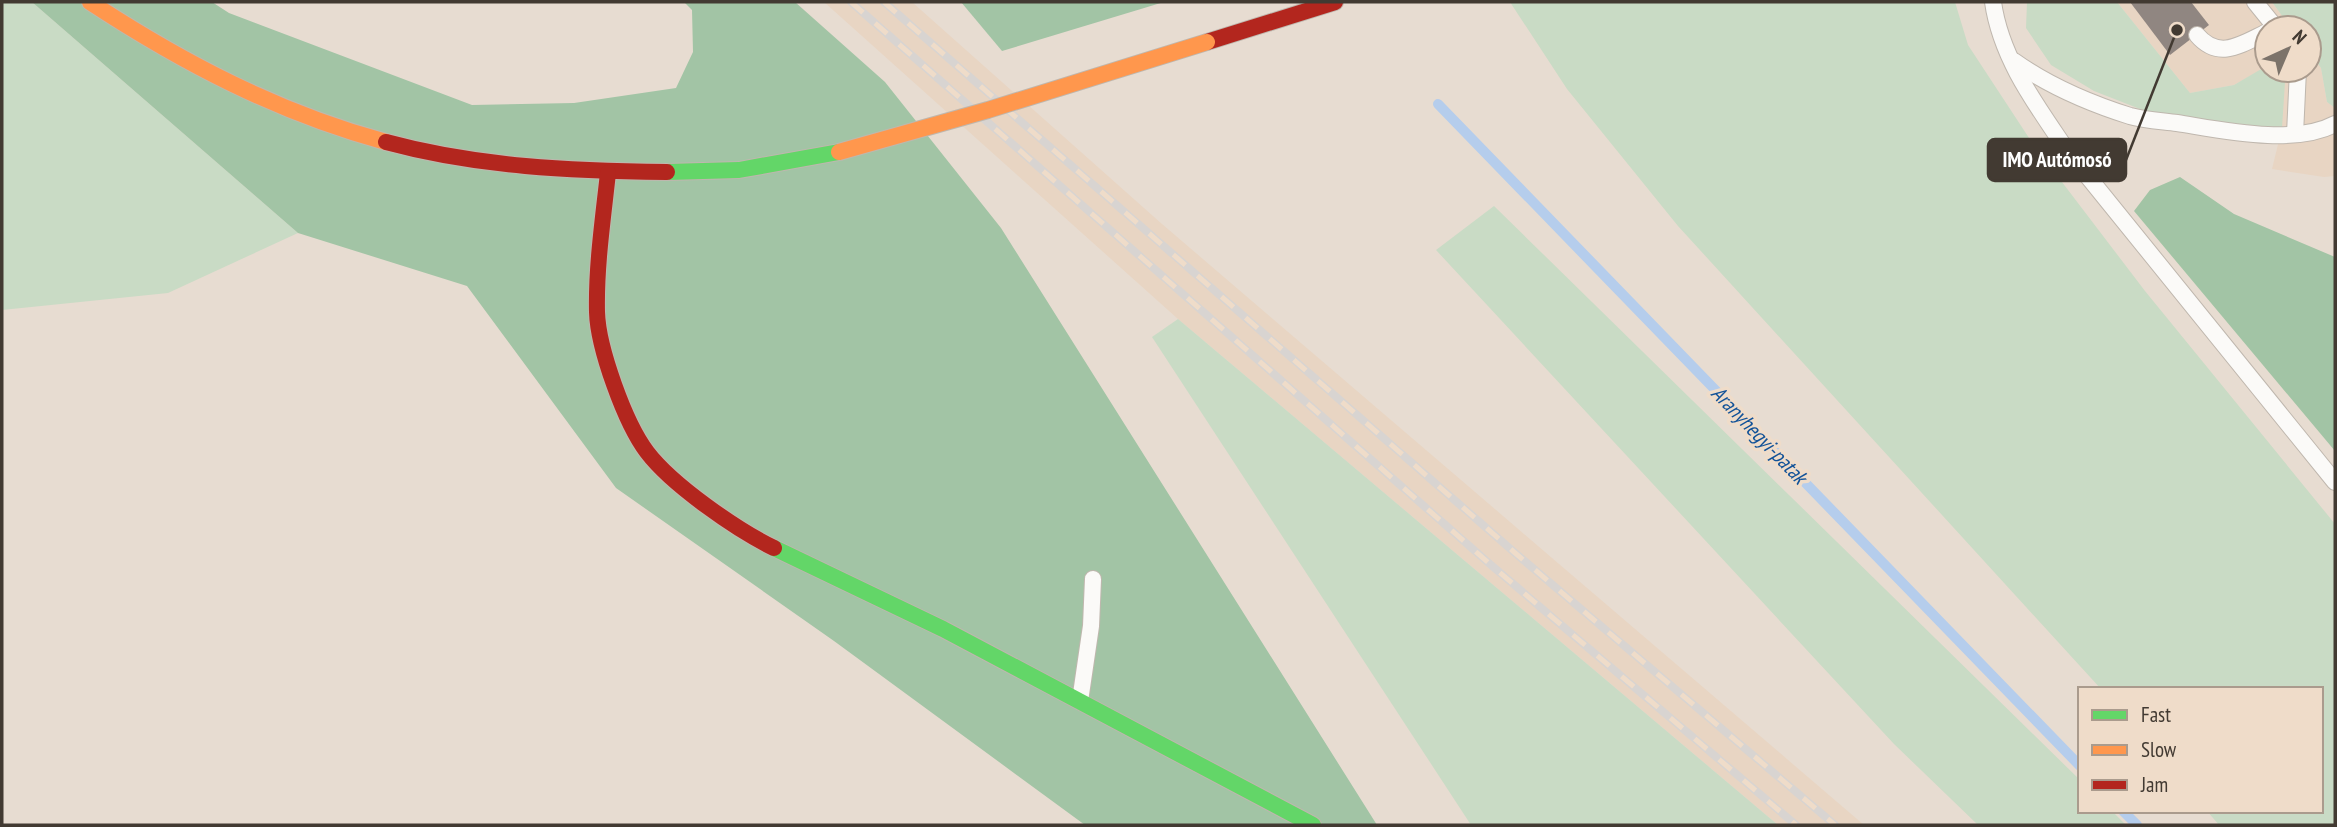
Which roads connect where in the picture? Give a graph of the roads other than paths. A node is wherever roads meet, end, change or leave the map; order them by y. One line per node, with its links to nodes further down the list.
1 (90, 2): 10 (street)
2 (1335, 2): 10 (street, bridge)
3 (1993, 2): 6 (lane)
4 (2197, 35): 5 (lane)
5 (2253, 39)
6 (2009, 58): 9 (lane); 11 (lane)
7 (2297, 84): 9 (lane)
8 (2335, 124): 9 (lane)
9 (2295, 134)
10 (608, 173): 13 (street)
11 (2335, 482)
12 (1093, 579): 13 (lane)
13 (1080, 701): 14 (street)
14 (1313, 825)

